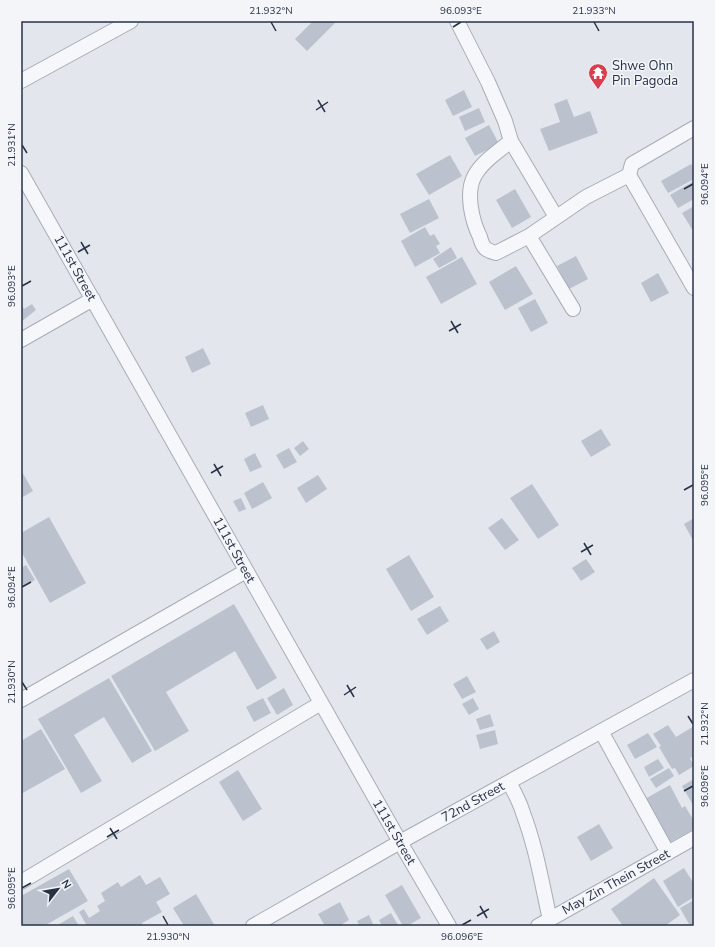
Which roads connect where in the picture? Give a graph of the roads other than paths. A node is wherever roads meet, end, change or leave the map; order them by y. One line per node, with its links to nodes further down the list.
1 (131, 21): 3 (street)
2 (457, 21): 5 (street)
3 (21, 81)
4 (694, 128): 7 (street)
5 (511, 141): 8 (street); 9 (street)
6 (21, 173): 11 (street, 111st Street)
7 (629, 175): 8 (street); 10 (street)
8 (556, 217): 9 (street)
9 (530, 236): 12 (street)
10 (694, 288)
11 (93, 299): 13 (street); 14 (street, 111st Street)
12 (573, 309)
13 (21, 340)
14 (246, 571): 16 (street); 17 (street, 111st Street)
15 (694, 680): 18 (street, 72nd Street)
16 (21, 700)
17 (321, 703): 21 (street, 111st Street); 23 (street)
18 (601, 731): 19 (street, 72nd Street); 22 (street)
19 (509, 782): 21 (street, 72nd Street); 24 (street)
20 (694, 838): 22 (street, May Zin Thein Street)
21 (400, 842): 25 (street, 72nd Street); 26 (street, 111st Street)
22 (668, 852): 24 (street, May Zin Thein Street)
23 (21, 882)
24 (544, 923)
25 (252, 926)
26 (449, 926)

